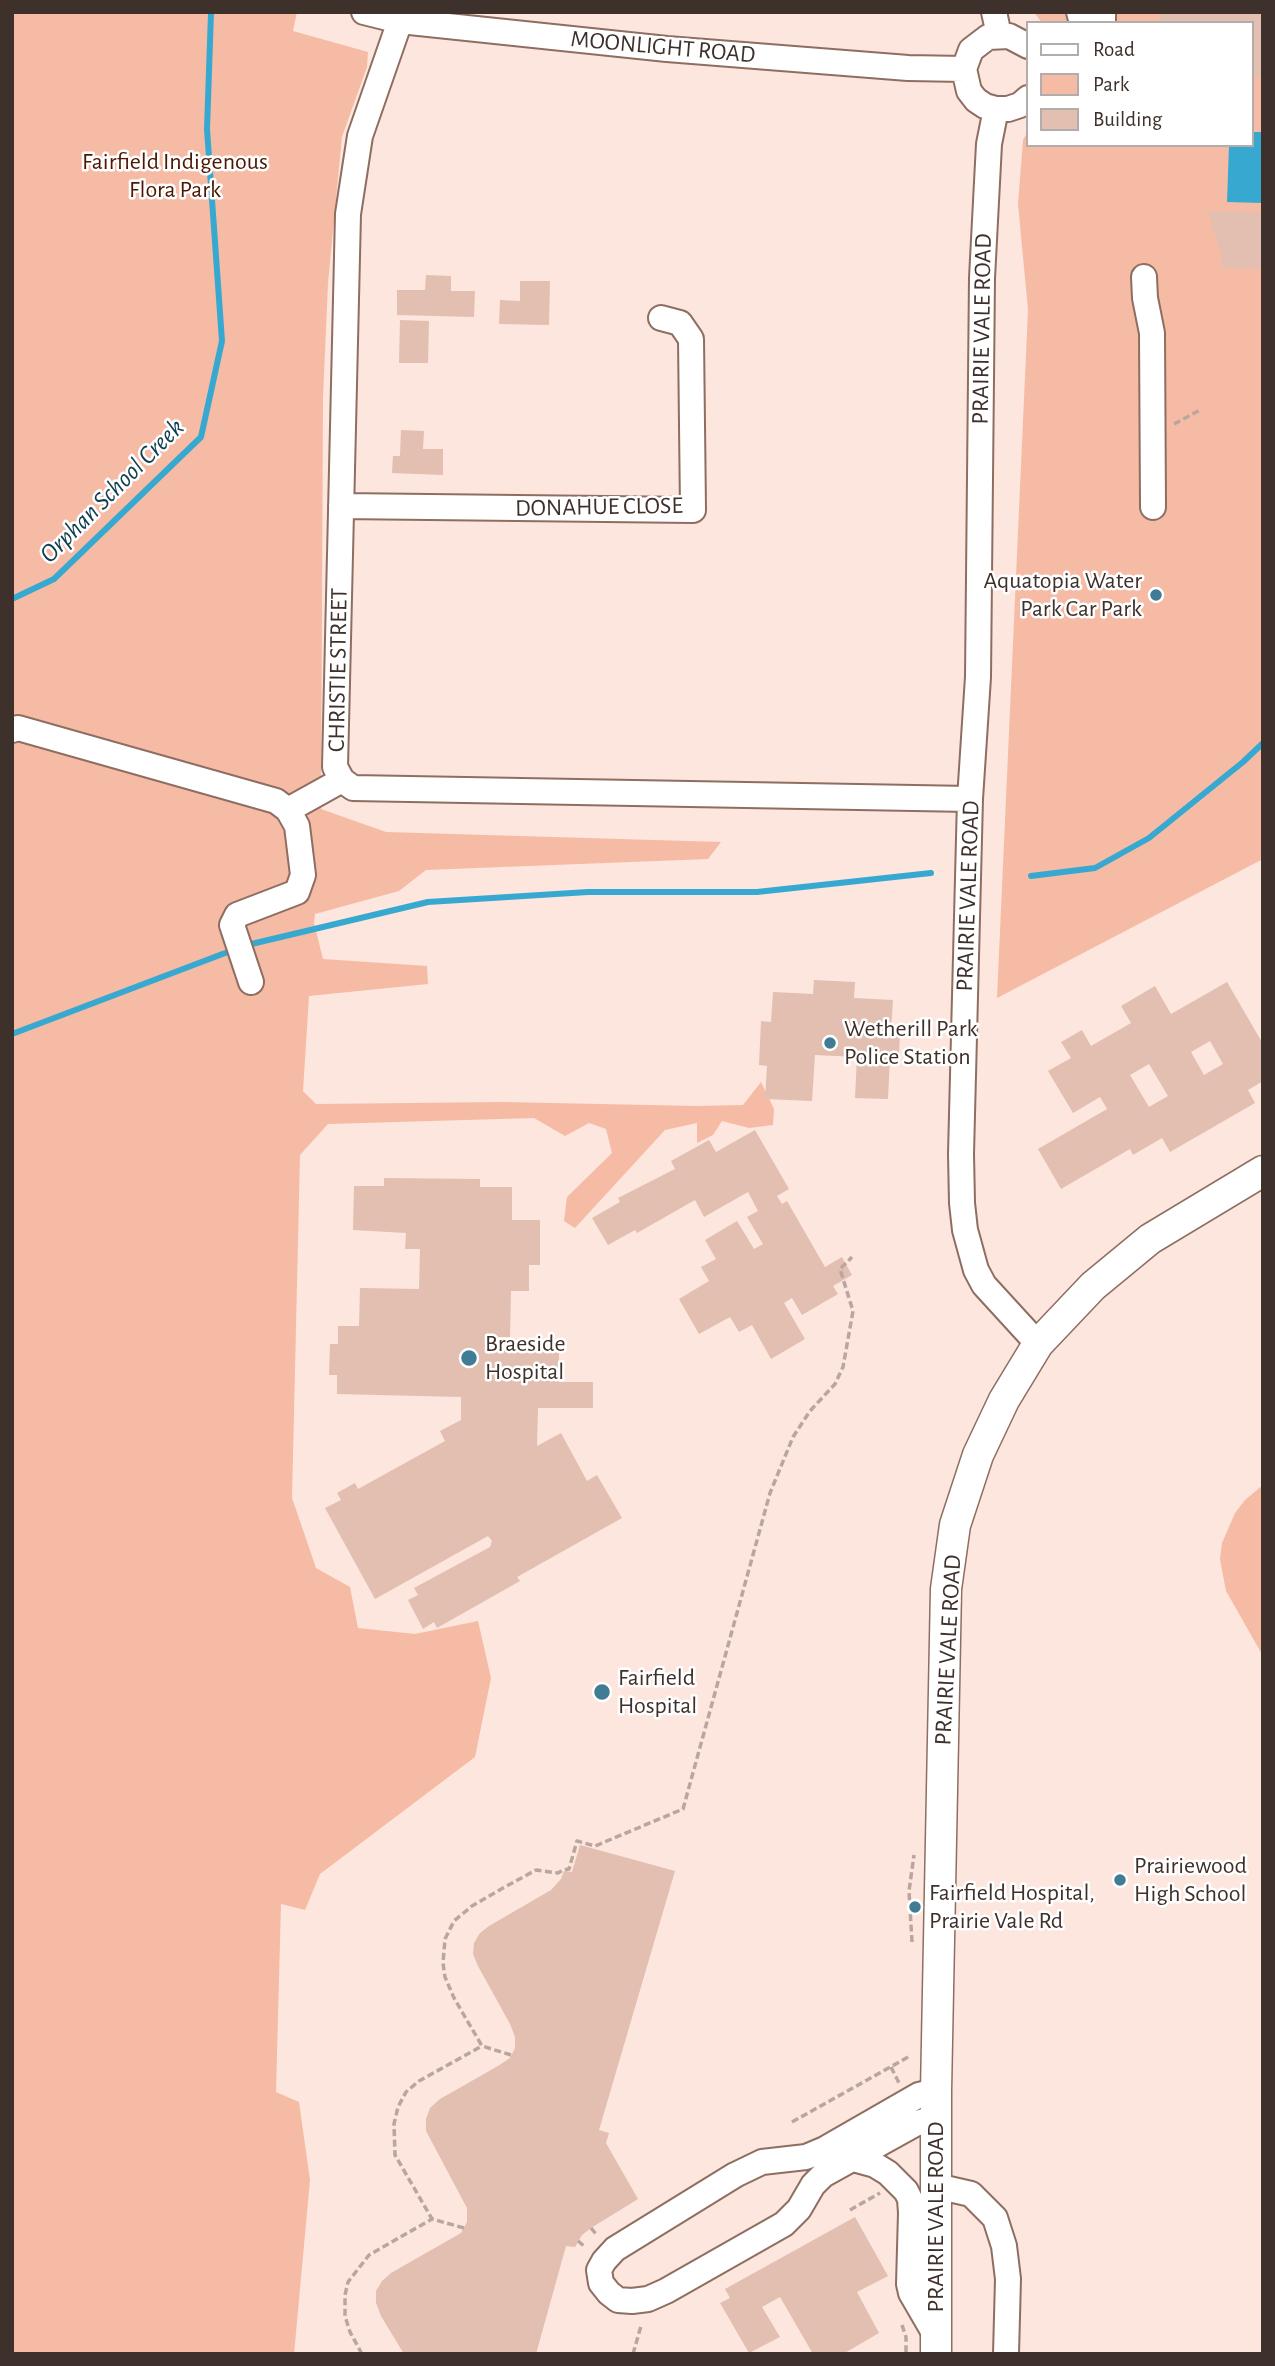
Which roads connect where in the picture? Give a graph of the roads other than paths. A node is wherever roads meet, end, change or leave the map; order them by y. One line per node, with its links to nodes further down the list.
1 (364, 12): 2 (street, MOONLIGHT ROAD)
2 (400, 21): 5 (street, MOONLIGHT ROAD); 10 (street, CHRISTIE STREET)
3 (996, 24): 4 (street); 5 (street)
4 (1026, 45)
5 (964, 69): 7 (street)
6 (1026, 100): 7 (street)
7 (996, 109): 14 (street, PRAIRIE VALE ROAD)
8 (1144, 277): 11 (street)
9 (661, 318): 10 (street, DONAHUE CLOSE)
10 (341, 506): 13 (street, CHRISTIE STREET)
11 (1153, 506)
12 (12, 730): 15 (street)
13 (342, 780): 14 (street, CHRISTIE STREET); 15 (street)
14 (970, 799): 18 (street, PRAIRIE VALE ROAD)
15 (288, 810): 16 (street)
16 (251, 982)
17 (1263, 1171): 18 (main road)
18 (1038, 1344): 19 (main road, PRAIRIE VALE ROAD)
19 (936, 2104): 20 (street); 20 (street); 21 (main road, PRAIRIE VALE ROAD)
20 (853, 2159): 22 (street)
21 (936, 2186): 22 (main road, PRAIRIE VALE ROAD); 23 (street)
22 (936, 2345)
23 (1006, 2354)

